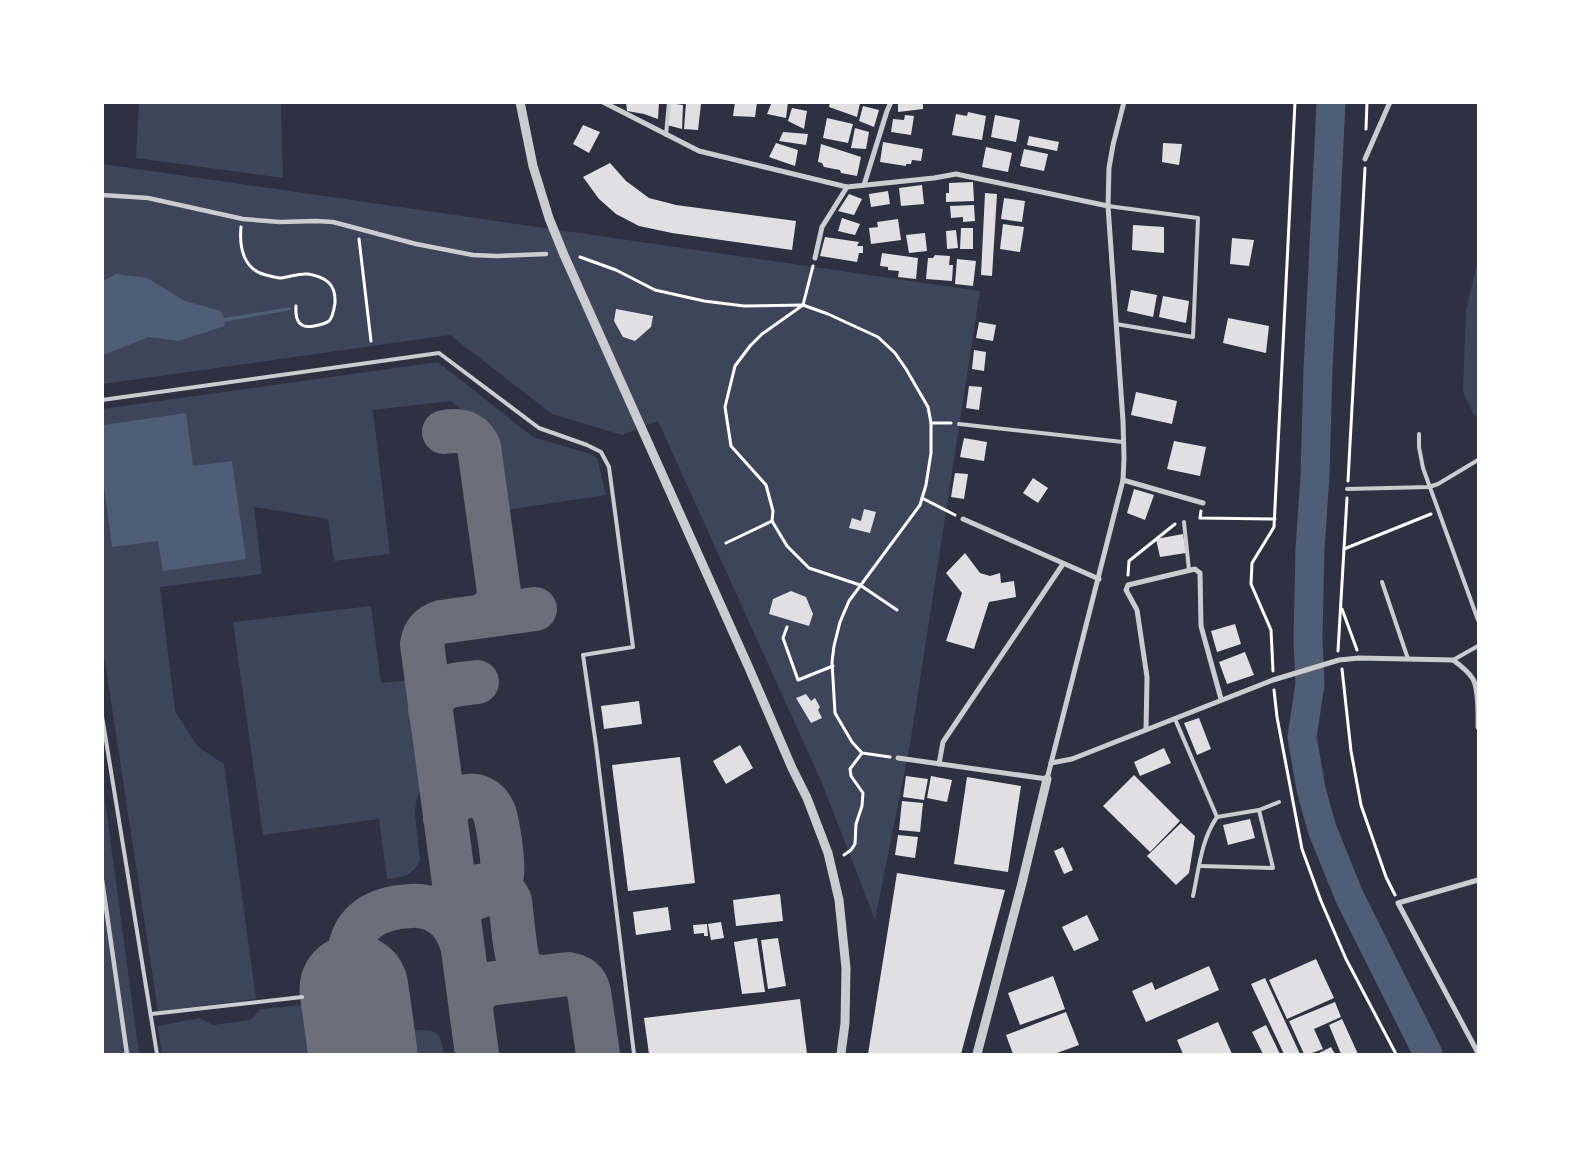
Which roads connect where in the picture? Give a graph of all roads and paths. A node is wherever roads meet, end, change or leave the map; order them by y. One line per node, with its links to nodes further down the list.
1 (520, 102): 86 (street)
2 (603, 102): 10 (street)
3 (668, 102): 10 (lane)
4 (891, 102): 12 (street)
5 (1124, 102): 15 (street)
6 (1295, 102): 39 (path)
7 (1367, 102): 9 (path)
8 (1390, 102): 11 (street)
9 (1366, 131)
10 (666, 135): 13 (street)
11 (1365, 159): 33 (path)
12 (864, 185): 13 (street); 15 (street)
13 (847, 186): 20 (street)
14 (102, 196): 16 (street)
15 (1108, 206): 23 (street); 23 (lane)
16 (242, 219): 17 (street); 22 (path)
17 (358, 228): 18 (street); 24 (path)
18 (546, 254)
19 (580, 257): 21 (path)
20 (815, 258): 21 (path)
21 (803, 305): 26 (path); 40 (path)
22 (296, 306)
23 (1116, 324): 29 (street)
24 (371, 341)
25 (102, 400): 85 (lane)
26 (931, 422): 27 (path); 34 (path)
27 (959, 424): 29 (lane)
28 (1419, 434): 32 (lane)
29 (1123, 442): 31 (street)
30 (1478, 460): 32 (lane)
31 (1123, 480): 35 (street); 46 (street)
32 (1429, 487): 33 (lane); 36 (lane)
33 (1347, 489): 43 (path)
34 (922, 498): 38 (path); 48 (path)
35 (1204, 503): 37 (path)
36 (1439, 510): 43 (path); 52 (lane)
37 (1200, 518): 39 (path); 41 (path)
38 (963, 519): 44 (street)
39 (1275, 519): 60 (path)
40 (772, 521): 42 (path); 48 (path)
41 (1184, 522): 45 (lane); 49 (path)
42 (726, 543)
43 (1344, 549): 50 (path)
44 (1063, 564): 46 (street); 69 (street)
45 (1189, 570): 49 (street); 61 (street)
46 (1098, 579): 68 (street)
47 (1382, 582): 56 (lane)
48 (860, 585): 51 (path); 59 (path)
49 (1128, 585): 65 (street)
50 (1341, 606): 55 (path); 57 (path)
51 (897, 610)
52 (1478, 620)
53 (787, 627): 59 (path)
54 (1478, 646): 58 (lane)
55 (1359, 658): 56 (street); 57 (street)
56 (1408, 659): 58 (street)
57 (1339, 660): 60 (street); 79 (path)
58 (1453, 660): 64 (street)
59 (832, 666): 66 (path)
60 (1273, 680): 61 (street); 88 (path)
61 (1221, 699): 63 (street)
62 (102, 716): 81 (lane)
63 (1176, 719): 65 (street); 73 (lane)
64 (1478, 726)
65 (1146, 730): 68 (street)
66 (862, 753): 67 (path); 74 (path)
67 (898, 758): 69 (street)
68 (1052, 763): 70 (street)
69 (939, 764): 70 (street)
70 (1047, 779): 87 (street)
71 (1279, 802): 72 (lane)
72 (1259, 810): 73 (lane); 75 (lane)
73 (1217, 817): 75 (lane)
74 (844, 855)
75 (1200, 866): 78 (lane)
76 (102, 880): 83 (street)
77 (1478, 880): 79 (street)
78 (1193, 896)
79 (1398, 903): 82 (street)
80 (302, 997): 81 (lane)
81 (152, 1014): 84 (lane)
82 (1478, 1053)
83 (127, 1054)
84 (157, 1054)
85 (634, 1054)
86 (841, 1054)
87 (976, 1054)
88 (1396, 1054)

